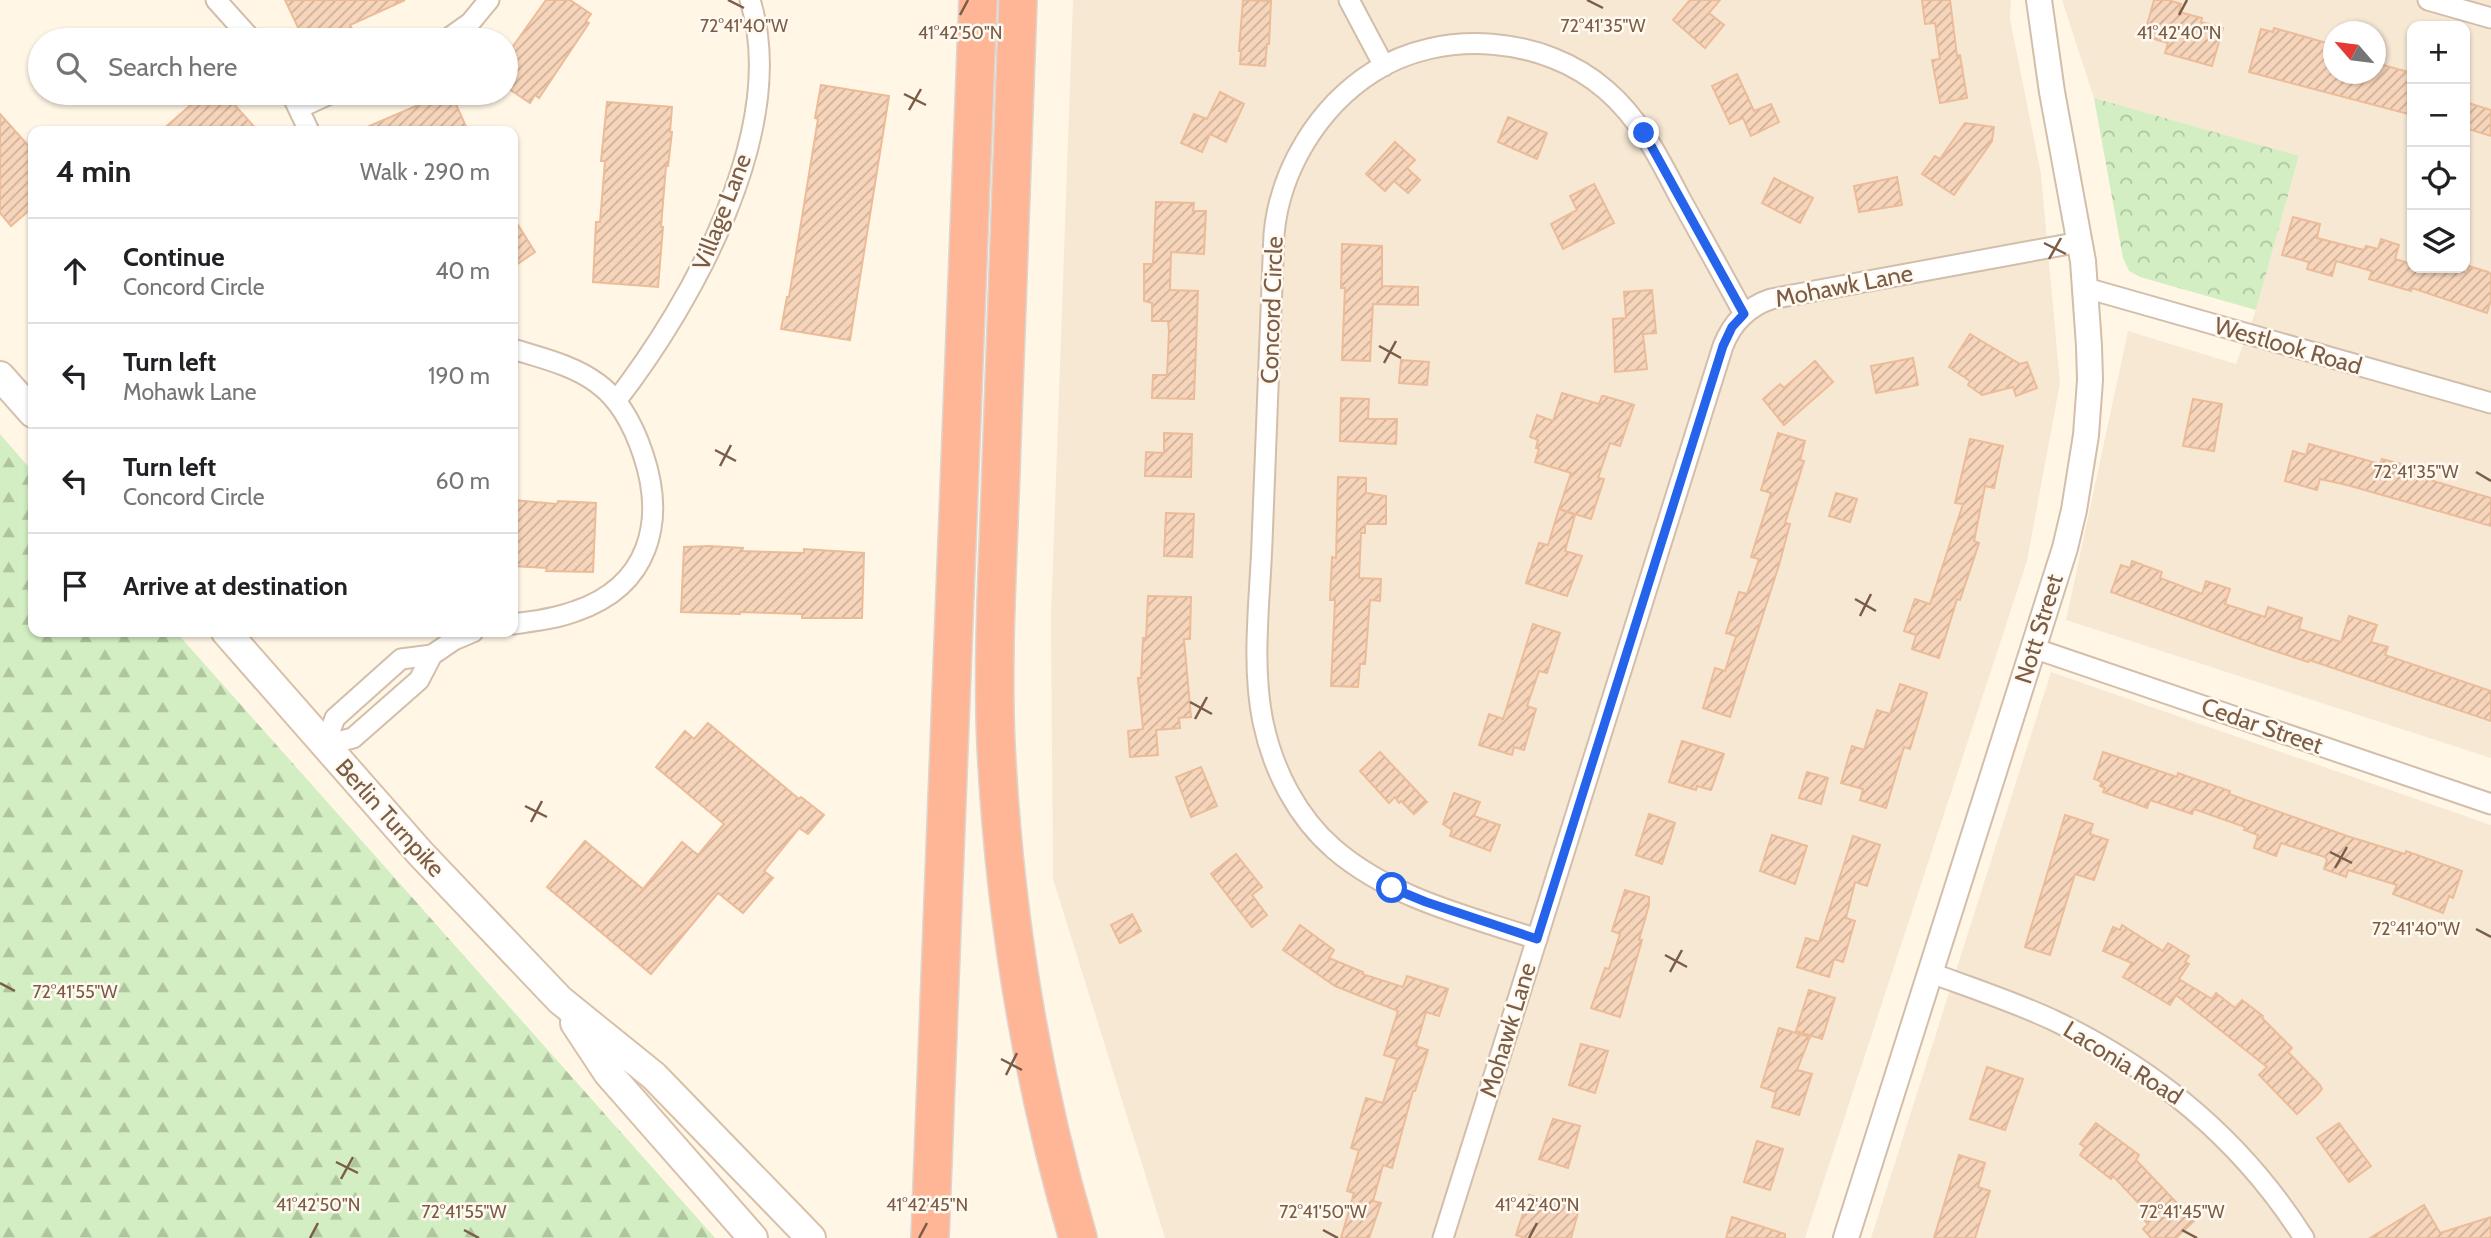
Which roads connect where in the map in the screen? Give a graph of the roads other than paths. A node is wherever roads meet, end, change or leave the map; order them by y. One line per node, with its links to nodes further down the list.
1 (216, 0): 10 (street)
2 (489, 0): 11 (street)
3 (750, 0): 20 (street, Village Lane)
4 (978, 0): 35 (highway)
5 (1018, 0): 36 (highway)
6 (1349, 0): 12 (street)
7 (2039, 0): 15 (street, Nott Street)
8 (2428, 0): 9 (street)
9 (2491, 18)
10 (241, 28)
11 (463, 28)
12 (1384, 66): 17 (street, Concord Circle); 30 (street, Concord Circle)
13 (297, 105): 14 (street)
14 (307, 126)
15 (2080, 242): 16 (street, Nott Street); 17 (street, Mohawk Lane)
16 (2085, 288): 21 (street, Westlook Road); 26 (street, Nott Street)
17 (1744, 314): 30 (street, Mohawk Lane)
18 (518, 351): 20 (street)
19 (0, 376): 22 (main road)
20 (616, 401): 23 (street)
21 (2491, 403)
22 (28, 407)
23 (518, 623)
24 (230, 637): 28 (main road, Berlin Turnpike)
25 (461, 637): 27 (street)
26 (2033, 648): 29 (street, Cedar Street); 31 (street, Nott Street)
27 (432, 655): 28 (street); 28 (street)
28 (325, 745): 32 (main road, Berlin Turnpike)
29 (2491, 804)
30 (1537, 939): 37 (street, Mohawk Lane)
31 (1931, 973): 38 (street, Nott Street); 39 (street, Laconia Road)
32 (560, 1000): 33 (main road, Berlin Turnpike); 34 (main road, Berlin Turnpike)
33 (752, 1238)
34 (811, 1238)
35 (930, 1238)
36 (1078, 1238)
37 (1443, 1238)
38 (1846, 1238)
39 (2304, 1238)

